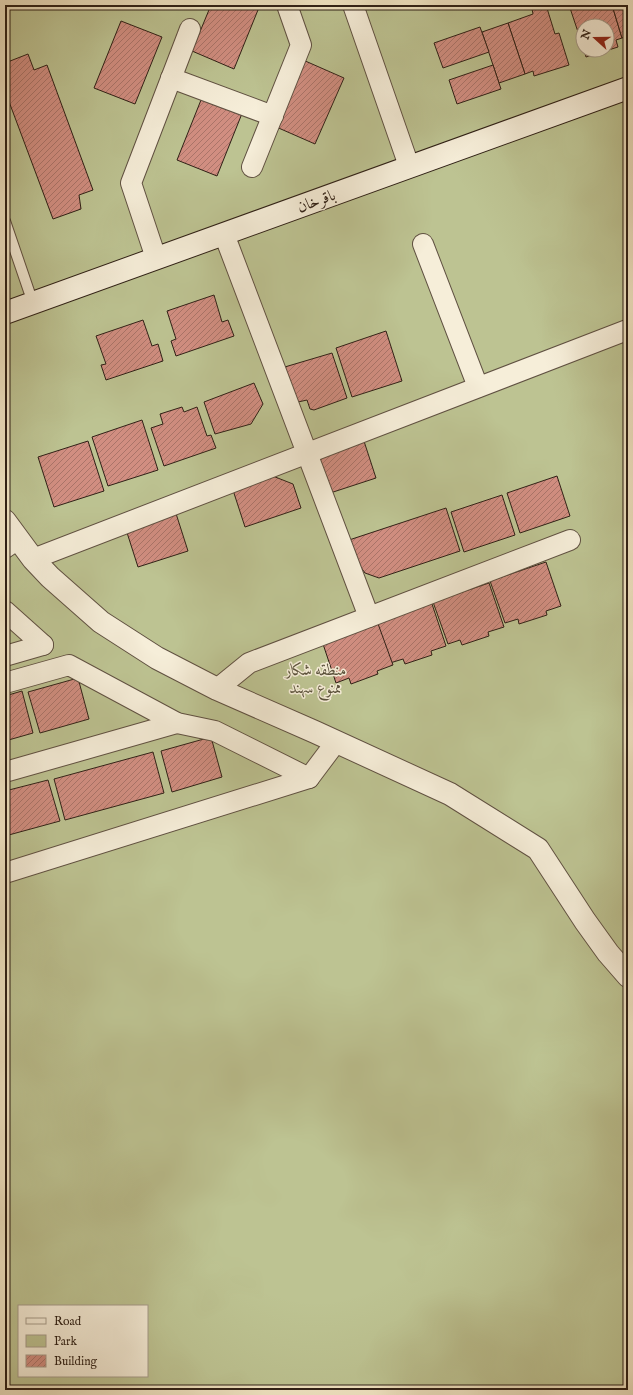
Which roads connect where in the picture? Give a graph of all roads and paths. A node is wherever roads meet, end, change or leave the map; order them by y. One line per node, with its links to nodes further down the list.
1 (287, 5): 6 (street)
2 (353, 5): 7 (street)
3 (190, 30): 4 (street)
4 (172, 78): 6 (street); 12 (street)
5 (628, 88): 7 (street, باقرخان)
6 (273, 116): 8 (street)
7 (409, 166): 10 (street, باقرخان)
8 (252, 167)
9 (5, 221): 13 (lane)
10 (224, 234): 12 (street, باقرخان); 17 (street)
11 (423, 244): 16 (street)
12 (156, 258): 13 (street, باقرخان)
13 (33, 303): 14 (street, باقرخان)
14 (5, 313)
15 (627, 330): 16 (street)
16 (478, 387): 17 (street)
17 (307, 453): 21 (street); 23 (street)
18 (5, 521): 20 (street)
19 (570, 540): 23 (street)
20 (11, 543): 21 (street)
21 (33, 559): 26 (street)
22 (5, 611): 24 (street)
23 (369, 617): 26 (street)
24 (5, 656)
25 (5, 683): 27 (street)
26 (217, 689): 28 (street)
27 (177, 724): 29 (street); 30 (street)
28 (336, 742): 30 (street); 32 (street)
29 (5, 772)
30 (309, 778): 31 (street)
31 (5, 873)
32 (628, 976)

